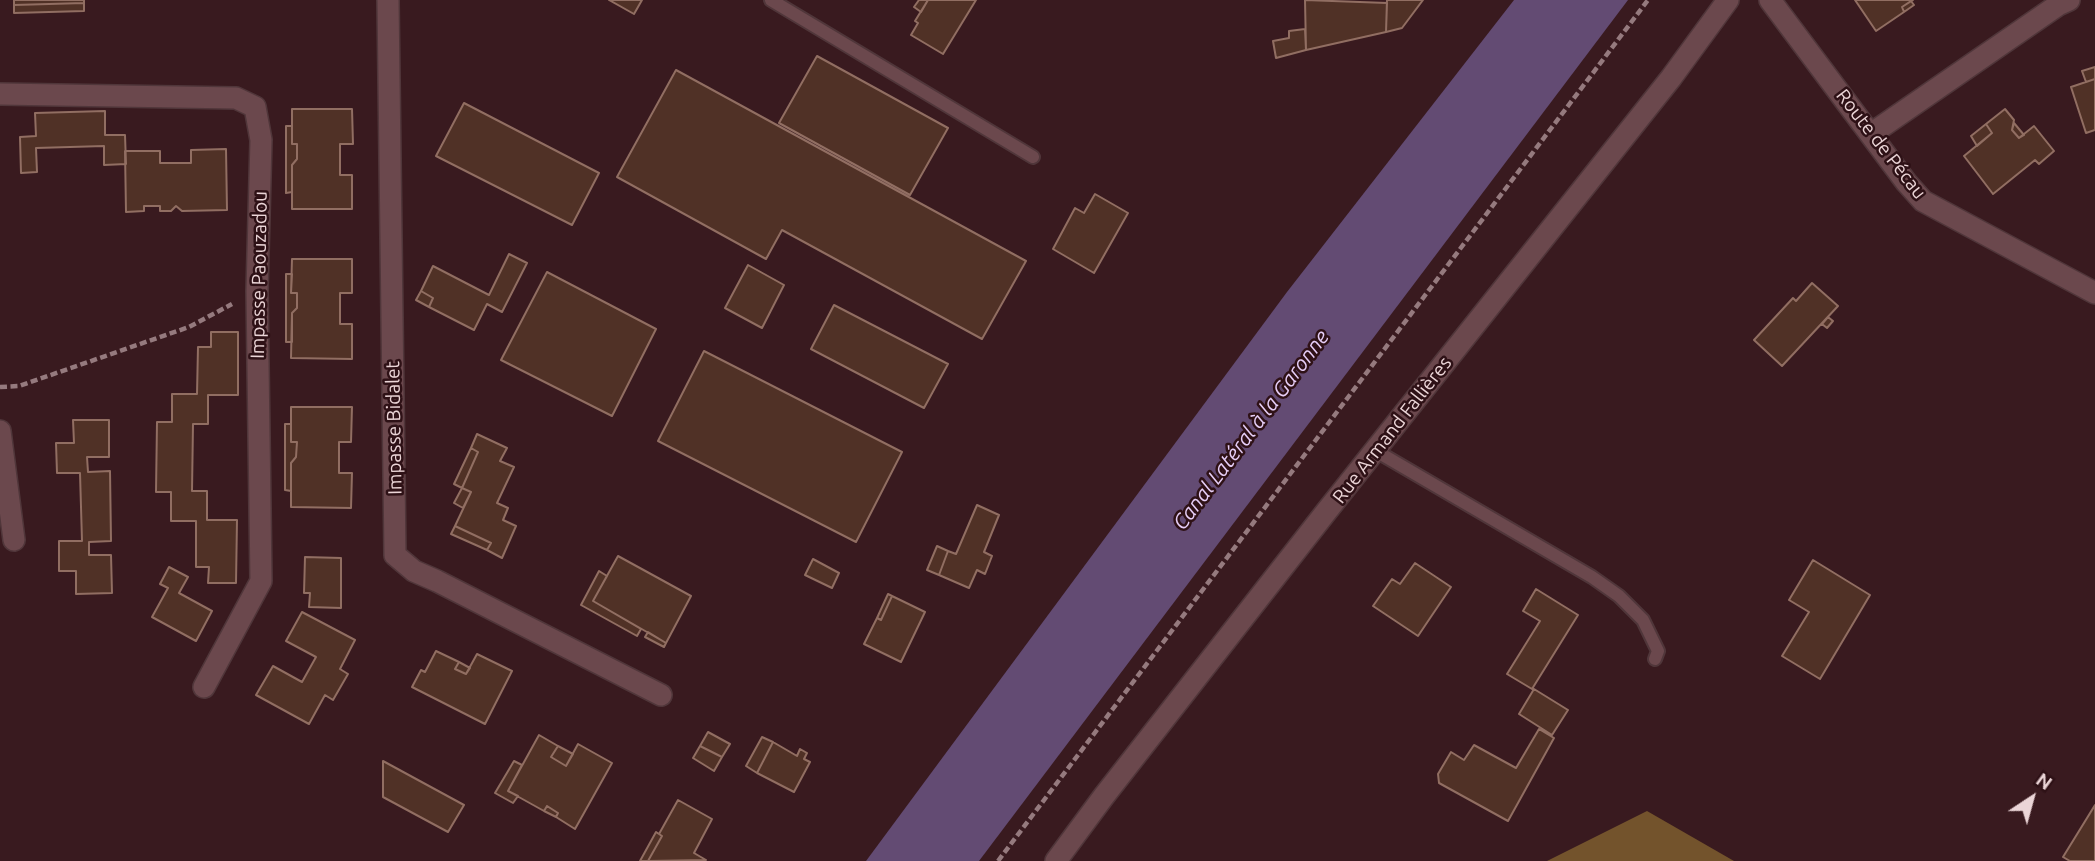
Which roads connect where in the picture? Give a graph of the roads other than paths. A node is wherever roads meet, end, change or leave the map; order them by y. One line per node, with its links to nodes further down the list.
1 (388, 0): 15 (street, Impasse Bidalet)
2 (771, 0): 8 (lane)
3 (1728, 0): 11 (street, Rue Armand Fallières)
4 (1770, 0): 7 (street, Route de Pécau)
5 (2069, 0): 7 (street)
6 (0, 94): 14 (street, Impasse Paouzadou)
7 (1871, 134): 9 (street, Route de Pécau)
8 (1033, 157)
9 (2095, 293)
10 (0, 431): 12 (street)
11 (1376, 452): 13 (lane); 16 (street, Rue Armand Fallières)
12 (14, 540)
13 (1655, 659)
14 (204, 687)
15 (661, 695)
16 (1056, 861)

